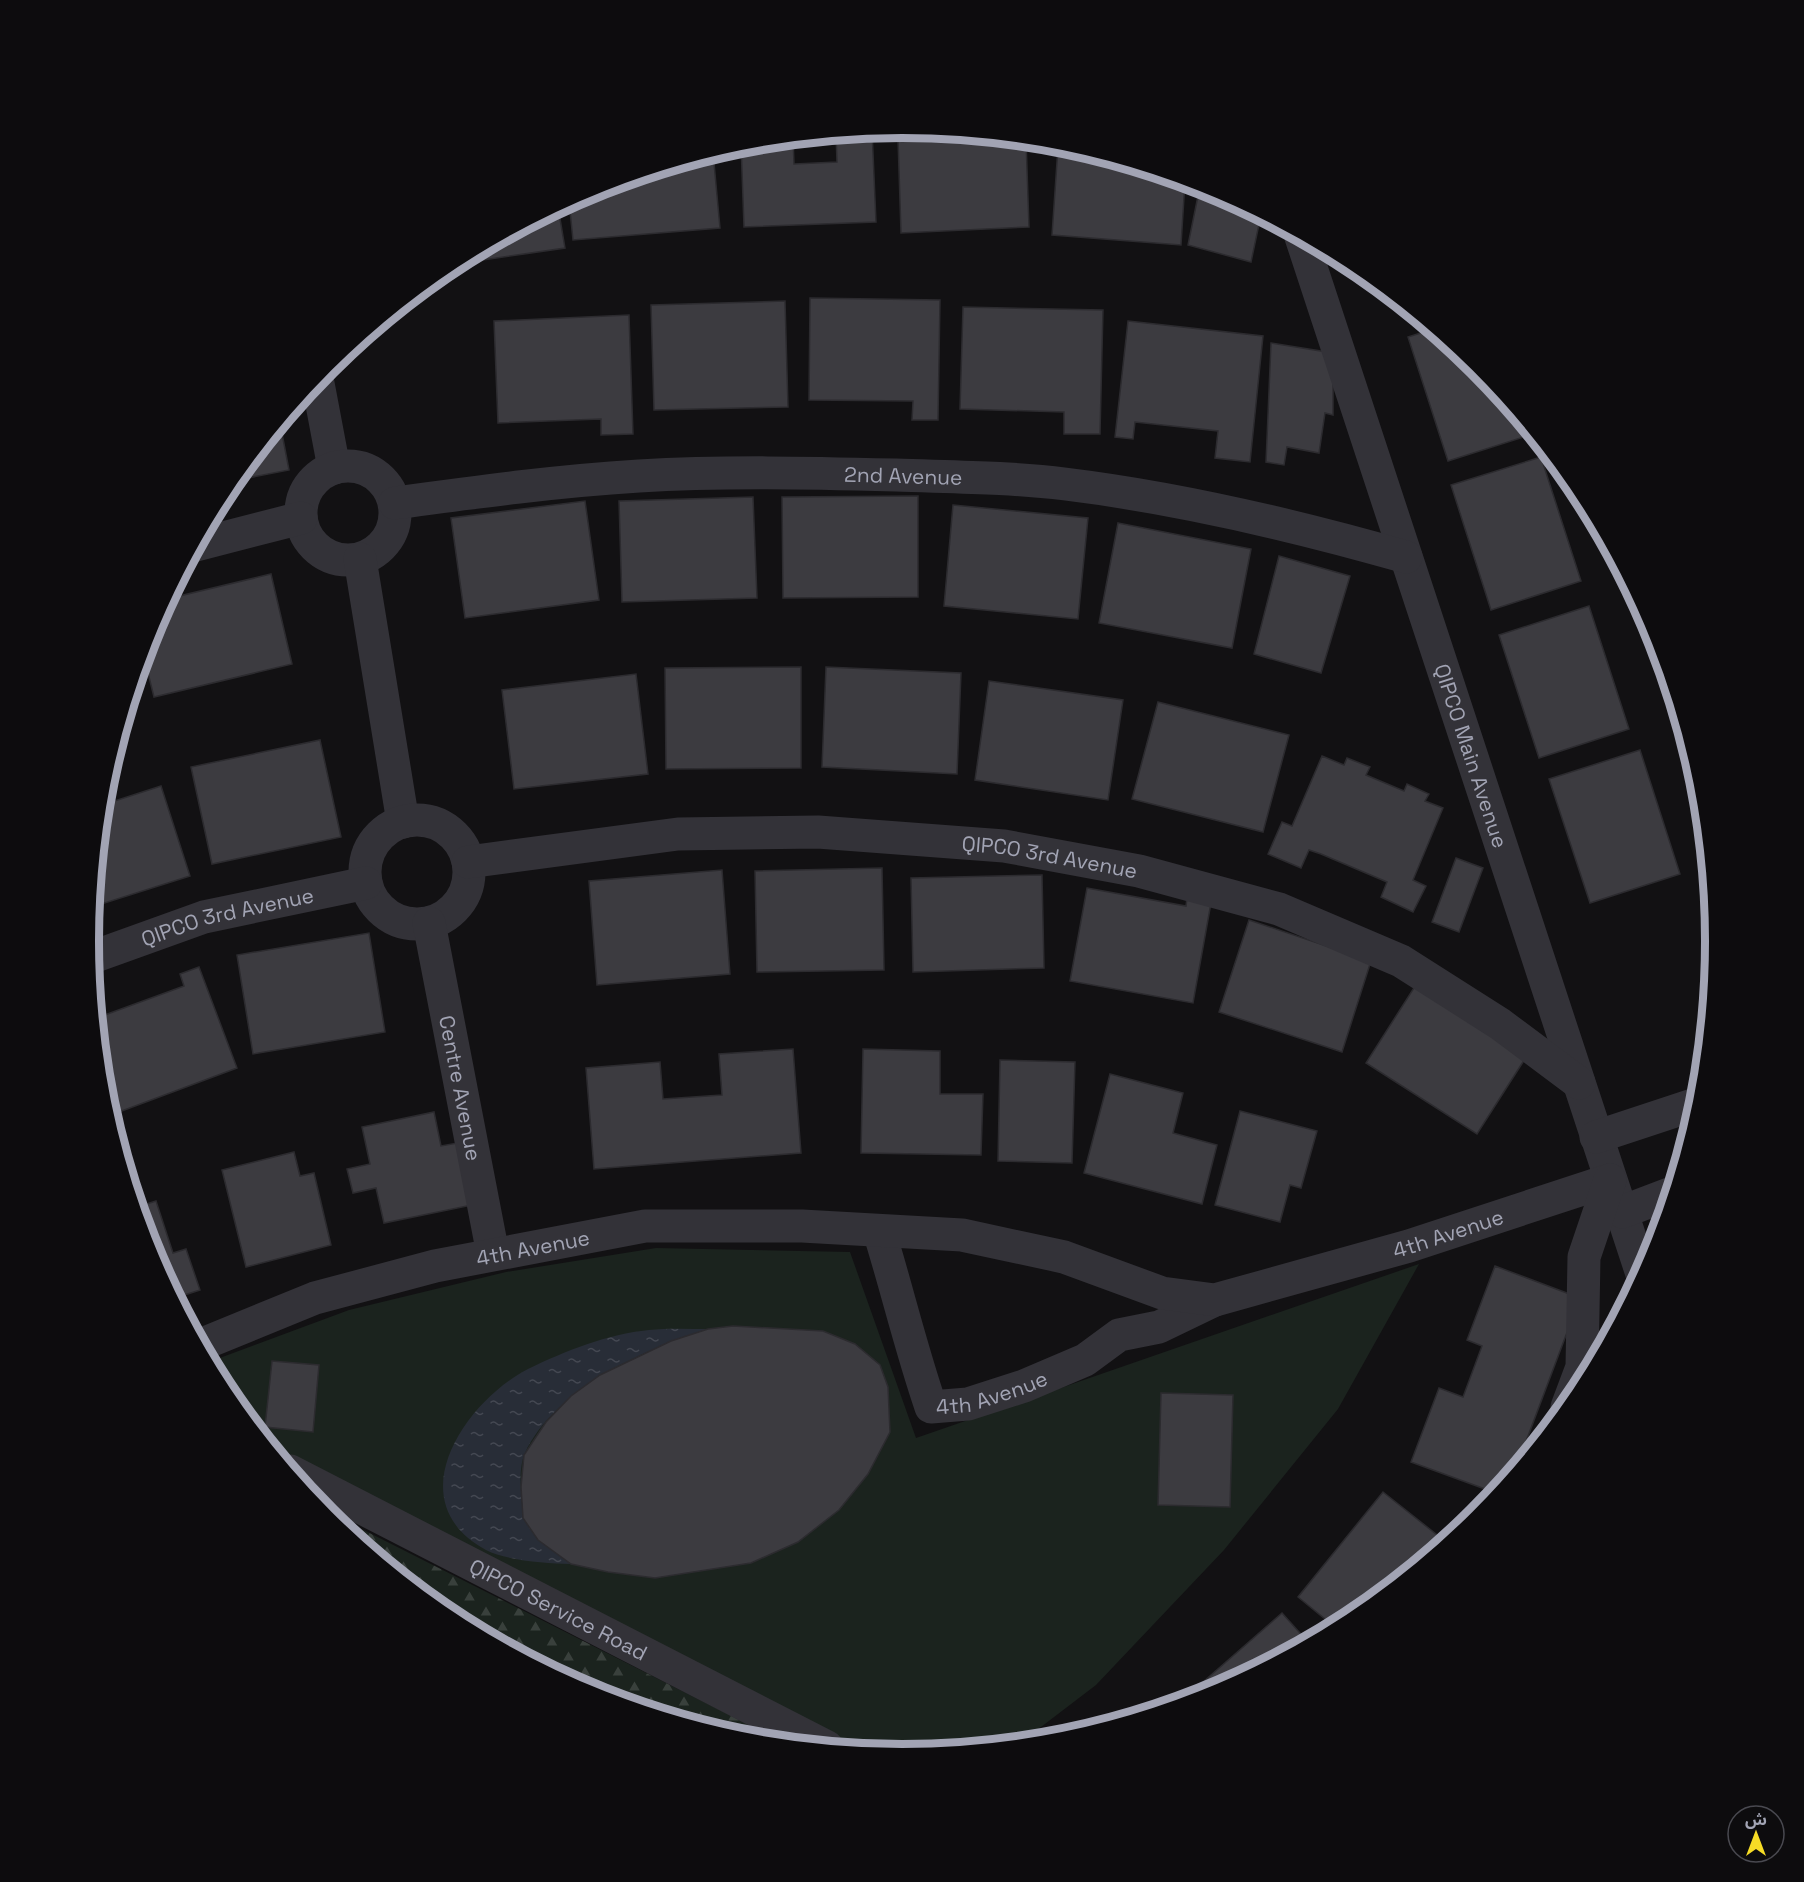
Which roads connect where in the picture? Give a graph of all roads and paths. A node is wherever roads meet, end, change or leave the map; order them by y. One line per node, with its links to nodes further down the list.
1 (1304, 246): 7 (street, QIPCO Main Avenue)
2 (319, 389): 3 (street)
3 (334, 468): 4 (street); 5 (street)
4 (394, 503): 7 (street, 2nd Avenue); 8 (street)
5 (301, 518): 6 (street); 8 (street)
6 (206, 542)
7 (1406, 557): 14 (street, QIPCO Main Avenue)
8 (360, 559): 9 (street)
9 (403, 822): 10 (street); 11 (street)
10 (468, 862): 12 (street); 14 (street, QIPCO 3rd Avenue)
11 (366, 883): 12 (street); 13 (street, QIPCO 3rd Avenue)
12 (429, 923): 21 (street, Centre Avenue)
13 (100, 954)
14 (1579, 1083): 16 (street, QIPCO Main Avenue)
15 (1688, 1107): 16 (street)
16 (1596, 1137): 17 (street, QIPCO Main Avenue)
17 (1610, 1179): 19 (street, QIPCO Main Avenue); 23 (street, 4th Avenue); 25 (street)
18 (1663, 1196): 19 (street)
19 (1622, 1212): 22 (street, QIPCO Main Avenue)
20 (879, 1231): 21 (street, 4th Avenue); 23 (street, 4th Avenue); 23 (street, 4th Avenue)
21 (493, 1254): 24 (street, 4th Avenue)
22 (1638, 1261)
23 (1215, 1300)
24 (207, 1342)
25 (1582, 1368)
26 (307, 1480): 27 (street, QIPCO Service Road)
27 (810, 1738)

